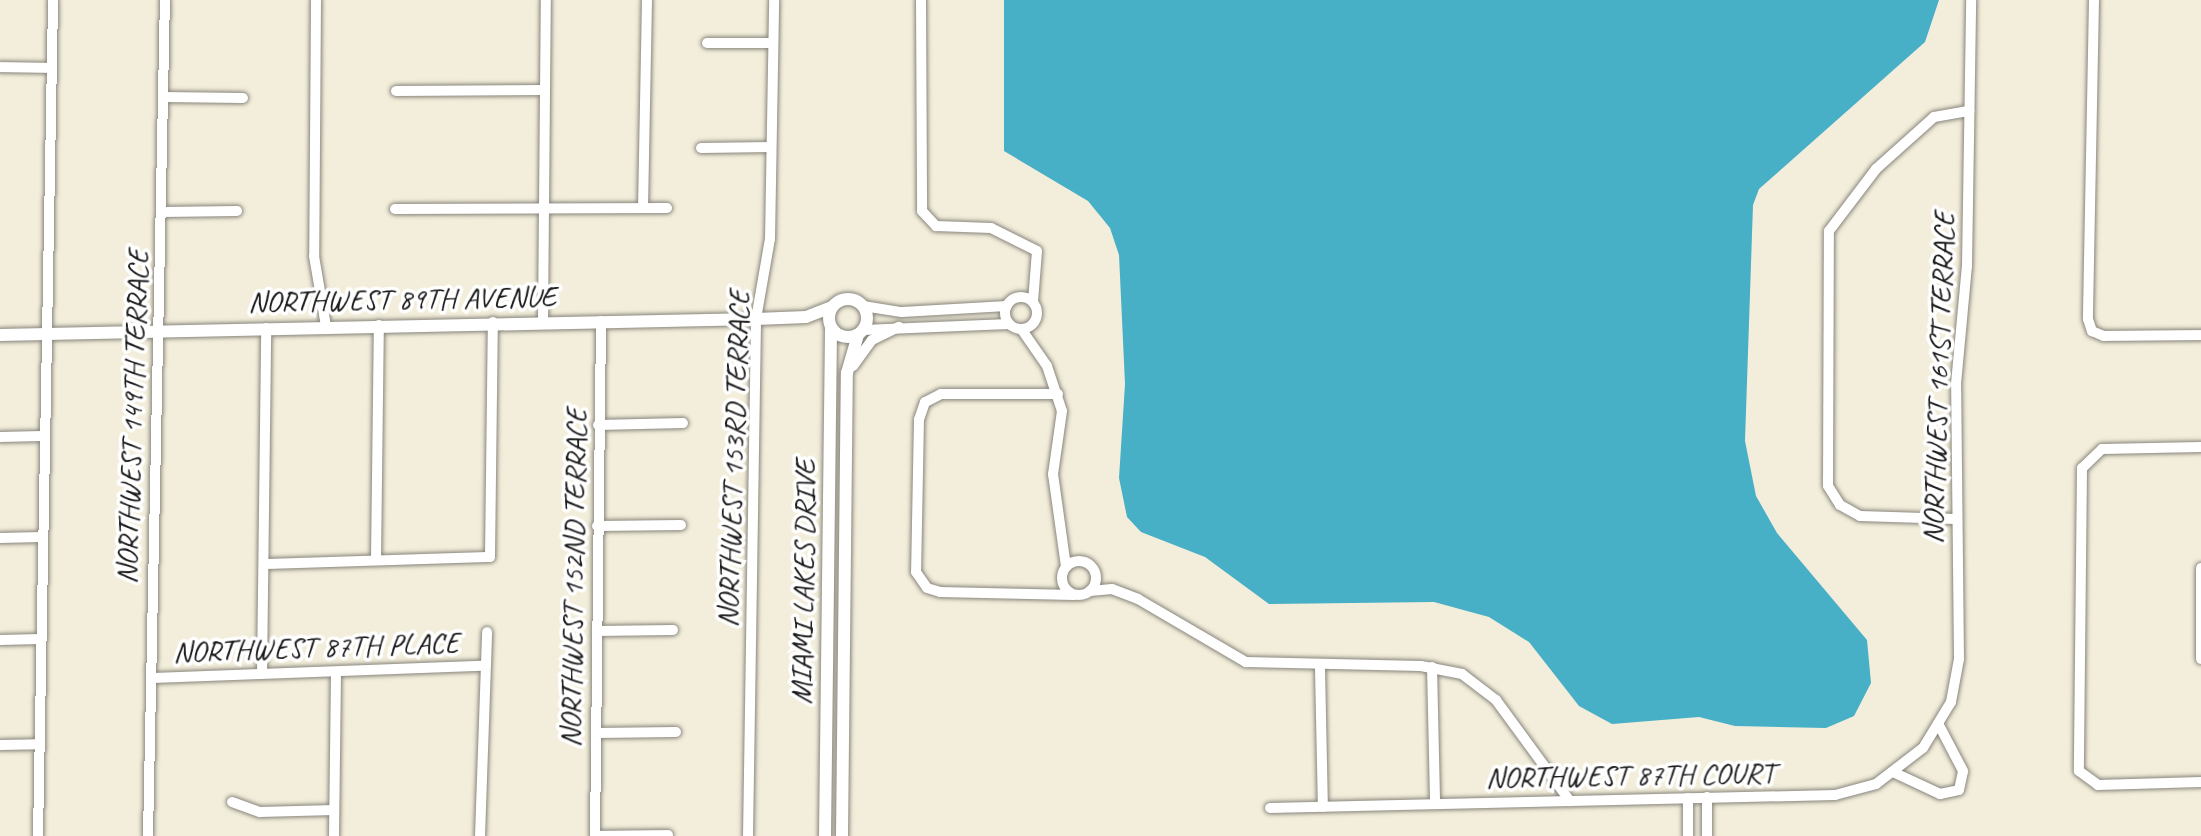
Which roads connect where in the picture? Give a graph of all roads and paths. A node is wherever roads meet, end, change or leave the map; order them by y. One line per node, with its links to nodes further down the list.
1 (53, 0): 13 (street)
2 (165, 0): 16 (street, NORTHWEST 149TH TERRACE)
3 (316, 0): 41 (street)
4 (546, 0): 14 (street)
5 (647, 0): 22 (street)
6 (774, 0): 11 (street, NORTHWEST 153RD TERRACE)
7 (921, 0): 27 (street)
8 (1971, 0): 18 (street, NORTHWEST 161ST TERRACE)
9 (2094, 0): 50 (street)
10 (707, 43): 11 (street)
11 (773, 43): 19 (street, NORTHWEST 153RD TERRACE)
12 (0, 68): 13 (street)
13 (52, 68): 49 (street)
14 (545, 90): 15 (street); 21 (street)
15 (396, 91)
16 (164, 97): 17 (street); 26 (street, NORTHWEST 149TH TERRACE)
17 (243, 98)
18 (1969, 111): 59 (street, NORTHWEST 161ST TERRACE); 59 (street)
19 (771, 146): 20 (street); 34 (street, NORTHWEST 153RD TERRACE)
20 (701, 148)
21 (544, 206): 22 (street); 24 (street); 37 (street)
22 (643, 208): 23 (street)
23 (667, 208)
24 (395, 209)
25 (237, 211): 26 (street)
26 (162, 212): 46 (street, NORTHWEST 149TH TERRACE)
27 (1035, 282): 28 (street); 29 (street)
28 (1019, 297): 29 (street); 31 (street)
29 (1033, 302): 39 (street)
30 (863, 306): 31 (street); 32 (street); 47 (street)
31 (1007, 306): 38 (street)
32 (832, 307): 33 (street, NORTHWEST 89TH AVENUE); 42 (street)
33 (806, 317): 34 (street, NORTHWEST 89TH AVENUE); 42 (street, NORTHWEST 89TH AVENUE)
34 (756, 319): 35 (street, NORTHWEST 89TH AVENUE); 111 (street, NORTHWEST 153RD TERRACE)
35 (601, 321): 37 (street, NORTHWEST 89TH AVENUE); 55 (street, NORTHWEST 152ND TERRACE)
36 (493, 322): 37 (street, NORTHWEST 89TH AVENUE); 40 (street, NORTHWEST 89TH AVENUE); 65 (street)
37 (543, 322)
38 (1009, 324): 43 (street); 45 (street)
39 (1034, 324): 45 (street); 51 (street)
40 (379, 325): 41 (street, NORTHWEST 89TH AVENUE); 65 (street)
41 (326, 326): 44 (street, NORTHWEST 89TH AVENUE)
42 (830, 326): 47 (street); 112 (street, MIAMI LAKES DRIVE)
43 (902, 326): 47 (street); 52 (street)
44 (267, 327): 46 (street, NORTHWEST 89TH AVENUE); 67 (street)
45 (1022, 330): 51 (street)
46 (156, 331): 49 (street, NORTHWEST 89TH AVENUE); 86 (street, NORTHWEST 149TH TERRACE)
47 (860, 332): 52 (street, MIAMI LAKES DRIVE)
48 (0, 335): 49 (street, NORTHWEST 89TH AVENUE)
49 (47, 335): 56 (street)
50 (2201, 335)
51 (1037, 346): 53 (street)
52 (848, 382): 113 (street, MIAMI LAKES DRIVE)
53 (1058, 394): 64 (street); 73 (street)
54 (683, 423): 55 (street)
55 (598, 425): 61 (street, NORTHWEST 152ND TERRACE)
56 (42, 436): 57 (street); 62 (street)
57 (0, 437)
58 (2201, 447): 94 (street)
59 (1955, 519): 87 (street, NORTHWEST 161ST TERRACE)
60 (681, 525): 61 (street)
61 (597, 526): 76 (street, NORTHWEST 152ND TERRACE)
62 (41, 537): 63 (street); 78 (street)
63 (0, 538)
64 (1066, 545): 66 (street); 69 (street)
65 (376, 560): 67 (street)
66 (1086, 562): 69 (street); 70 (street)
67 (264, 564): 85 (street)
68 (2201, 568): 80 (street)
69 (1064, 572): 73 (street); 74 (street)
70 (1096, 575): 71 (street); 72 (street)
71 (1112, 589): 72 (street); 83 (street)
72 (1090, 591): 74 (street)
73 (1035, 593): 74 (street)
74 (1074, 594)
75 (673, 630): 76 (street)
76 (597, 631): 89 (street, NORTHWEST 152ND TERRACE)
77 (486, 632): 81 (street)
78 (40, 639): 79 (street); 90 (street)
79 (0, 640)
80 (2201, 659)
81 (484, 666): 84 (street, NORTHWEST 87TH PLACE); 109 (street)
82 (1432, 667): 83 (street); 97 (street); 99 (street)
83 (1320, 668): 100 (street)
84 (336, 672): 85 (street, NORTHWEST 87TH PLACE); 102 (street)
85 (262, 674): 86 (street, NORTHWEST 87TH PLACE)
86 (151, 678): 107 (street, NORTHWEST 149TH TERRACE)
87 (1939, 725): 92 (street, NORTHWEST 161ST TERRACE); 93 (street)
88 (676, 732): 89 (street)
89 (596, 733): 110 (street, NORTHWEST 152ND TERRACE)
90 (39, 744): 91 (street); 106 (street)
91 (0, 745)
92 (1923, 748): 93 (street, NORTHWEST 87TH COURT)
93 (1895, 773): 95 (street, NORTHWEST 87TH COURT)
94 (2201, 782)
95 (1707, 797): 96 (street, NORTHWEST 87TH COURT); 104 (street)
96 (1688, 798): 97 (street, NORTHWEST 87TH COURT); 103 (street)
97 (1570, 801): 99 (street, NORTHWEST 87TH COURT)
98 (232, 802): 102 (street)
99 (1435, 804): 100 (street, NORTHWEST 87TH COURT)
100 (1323, 807): 101 (street, NORTHWEST 87TH COURT)
101 (1270, 808)
102 (334, 810): 108 (street)
103 (1688, 823): 104 (street); 114 (street)
104 (1707, 823): 115 (street)
105 (668, 835): 110 (street)
106 (37, 836)
107 (148, 836)
108 (334, 836)
109 (480, 836)
110 (595, 836)
111 (748, 836)
112 (825, 836)
113 (842, 836)
114 (1688, 836)
115 (1707, 836)

